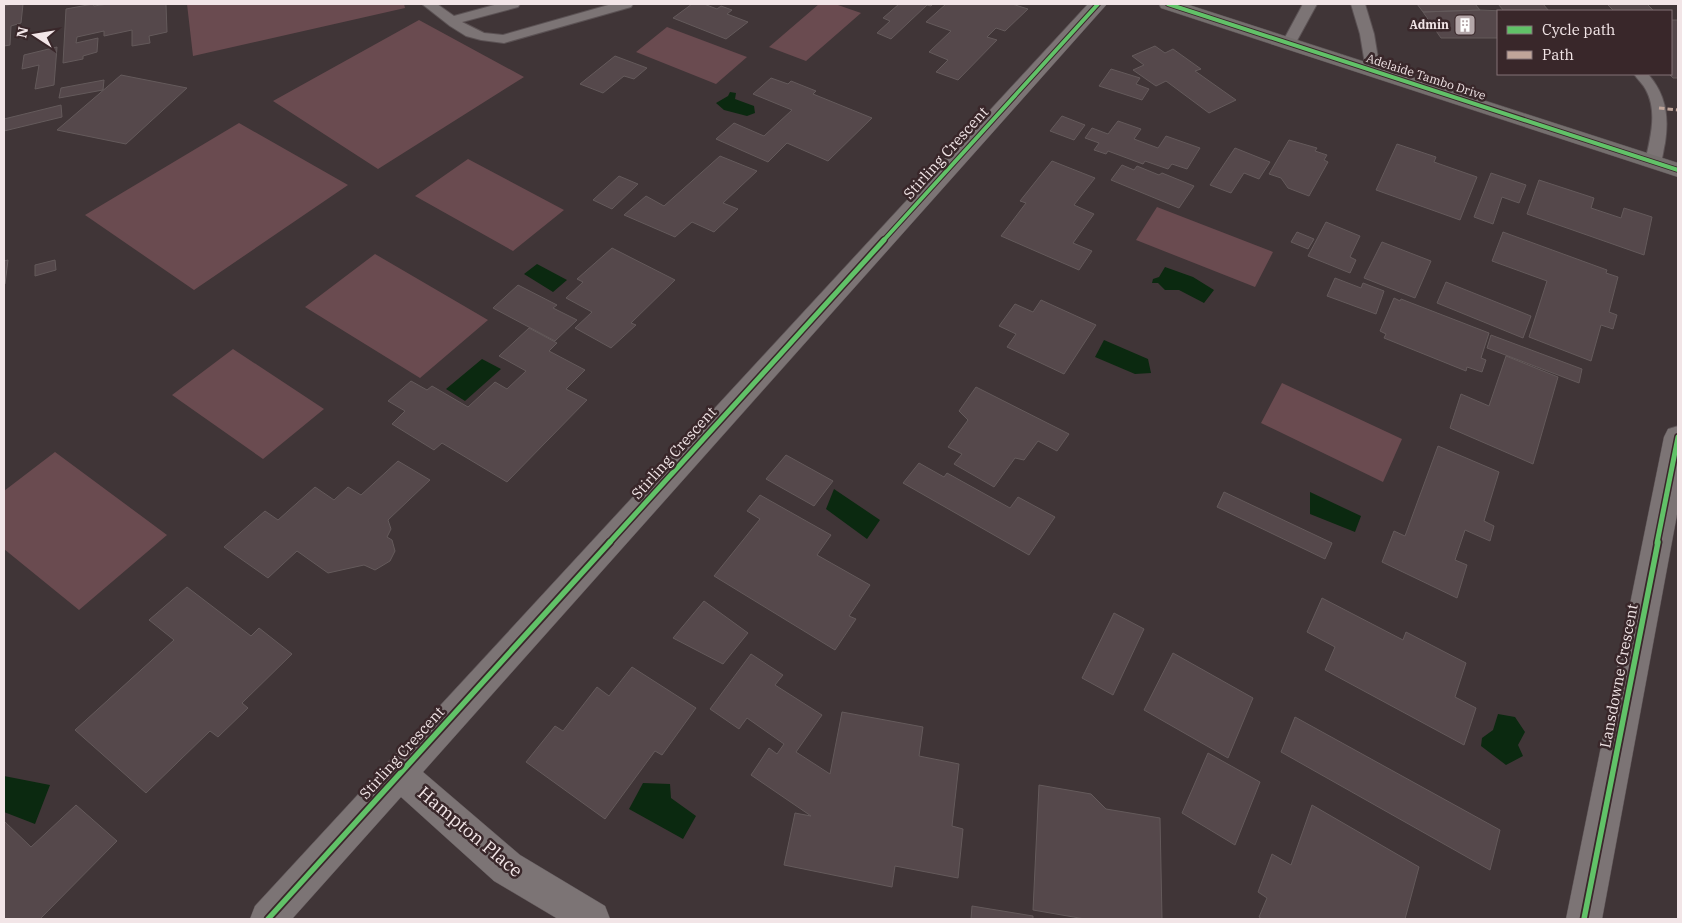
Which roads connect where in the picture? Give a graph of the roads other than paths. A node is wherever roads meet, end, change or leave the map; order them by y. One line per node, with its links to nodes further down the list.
1 (428, 4): 8 (lane)
2 (513, 4): 8 (lane)
3 (626, 4): 8 (lane)
4 (1098, 4): 15 (street, Stirling Crescent)
5 (1168, 4): 9 (street, Adelaide Tambo Drive)
6 (1310, 4): 9 (lane)
7 (1358, 4): 10 (lane)
8 (453, 20)
9 (1289, 43): 10 (street, Adelaide Tambo Drive)
10 (1374, 70): 12 (street, Adelaide Tambo Drive)
11 (1643, 75): 12 (lane)
12 (1654, 162): 13 (street, Adelaide Tambo Drive)
13 (1678, 170)
14 (1678, 437): 18 (street, Lansdowne Crescent)
15 (400, 774): 16 (street, Stirling Crescent); 17 (street, Hampton Place)
16 (268, 919)
17 (592, 919)
18 (1584, 919)

